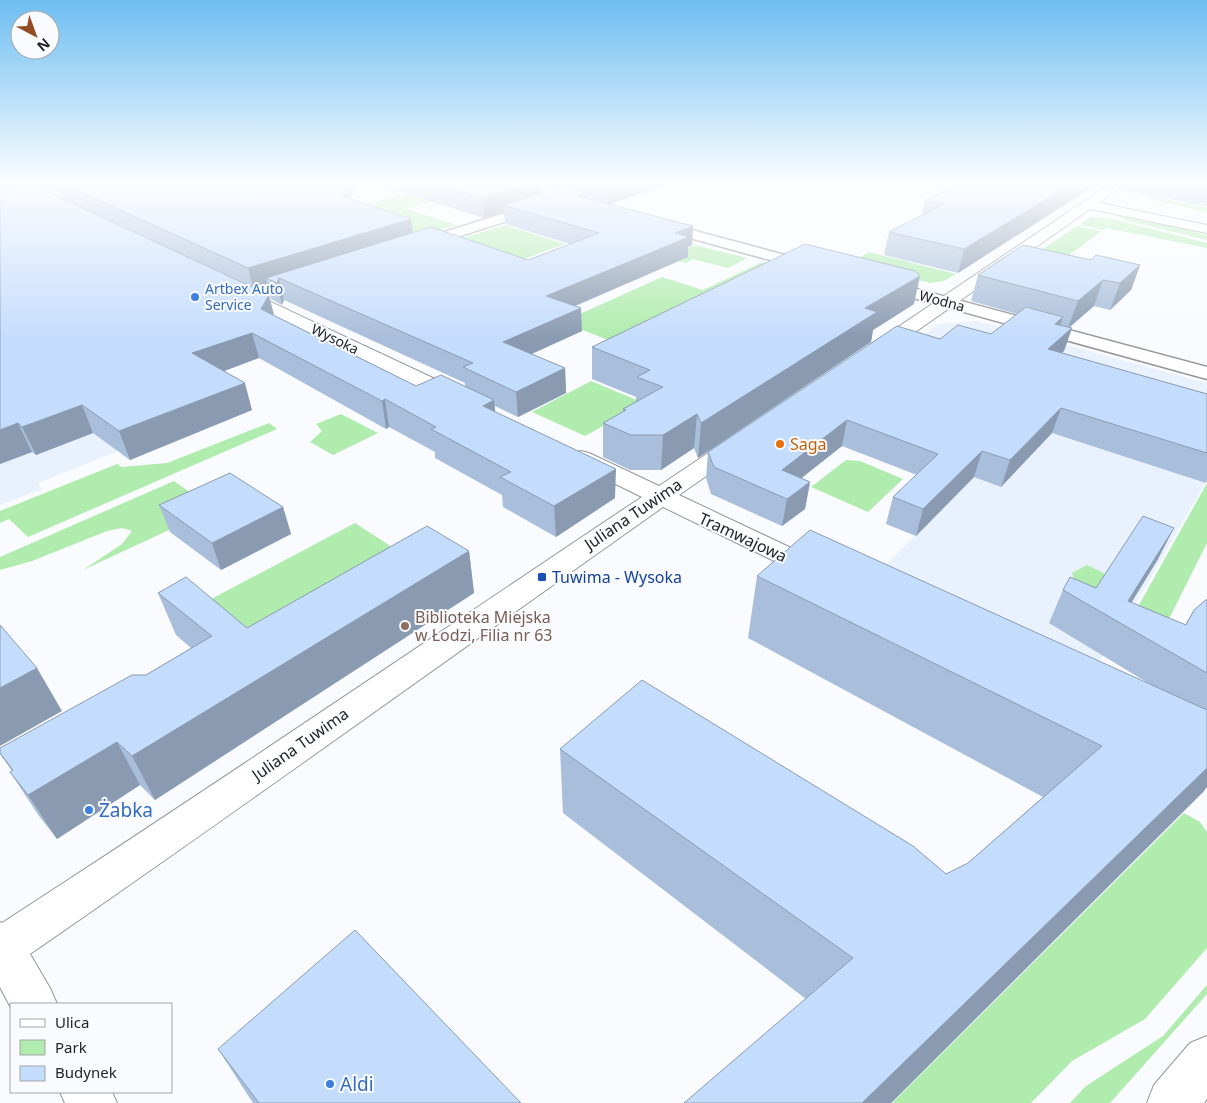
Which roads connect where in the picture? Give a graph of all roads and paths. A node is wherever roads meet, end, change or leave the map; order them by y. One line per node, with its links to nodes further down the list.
1 (452, 234): 4 (street)
2 (693, 234): 5 (street)
3 (1044, 234): 8 (street)
4 (404, 250)
5 (830, 271)
6 (871, 282): 8 (street, Wodna)
7 (223, 284): 11 (street, Wysoka)
8 (945, 302): 9 (street); 10 (street, Wodna)
9 (860, 361)
10 (1207, 373)
11 (479, 409)
12 (753, 434): 14 (street, Juliana Tuwima)
13 (565, 450): 14 (street)
14 (660, 496): 15 (street, Tramwajowa); 16 (street, Juliana Tuwima)
15 (835, 580)
16 (1, 946): 17 (street)
17 (33, 1003)
18 (1207, 1060): 19 (street)
19 (1172, 1103)

